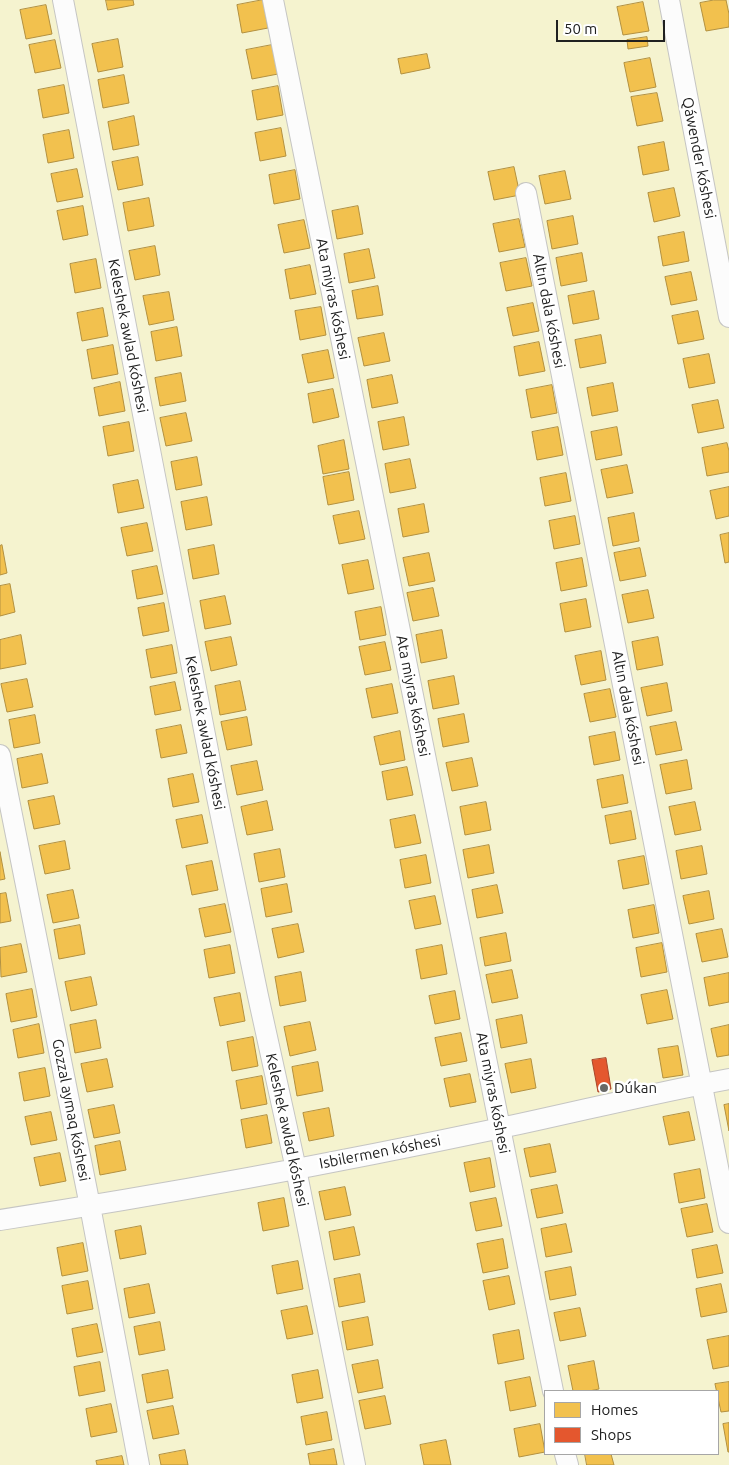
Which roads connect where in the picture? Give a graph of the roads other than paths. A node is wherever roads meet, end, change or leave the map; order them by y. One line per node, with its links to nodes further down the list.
1 (63, 0): 10 (street, Keleshek awlad kóshesi)
2 (273, 0): 9 (street, Ata miyras kóshesi)
3 (669, 0): 5 (street, Qáwender kóshesi)
4 (526, 193): 8 (street, Altın dala kóshesi)
5 (729, 317)
6 (0, 755): 11 (street, Gozzal aymaq kóshesi)
7 (729, 1079): 8 (street, Isbilermen kóshesi)
8 (702, 1084): 9 (street, Isbilermen kóshesi); 13 (street, Altın dala kóshesi)
9 (500, 1128): 10 (street, Isbilermen kóshesi); 14 (street, Ata miyras kóshesi)
10 (296, 1169): 11 (street, Isbilermen kóshesi); 16 (street, Keleshek awlad kóshesi)
11 (90, 1206): 12 (street, Isbilermen kóshesi); 15 (street, Gozzal aymaq kóshesi)
12 (0, 1220)
13 (729, 1223)
14 (553, 1390)
15 (139, 1465)
16 (355, 1465)

